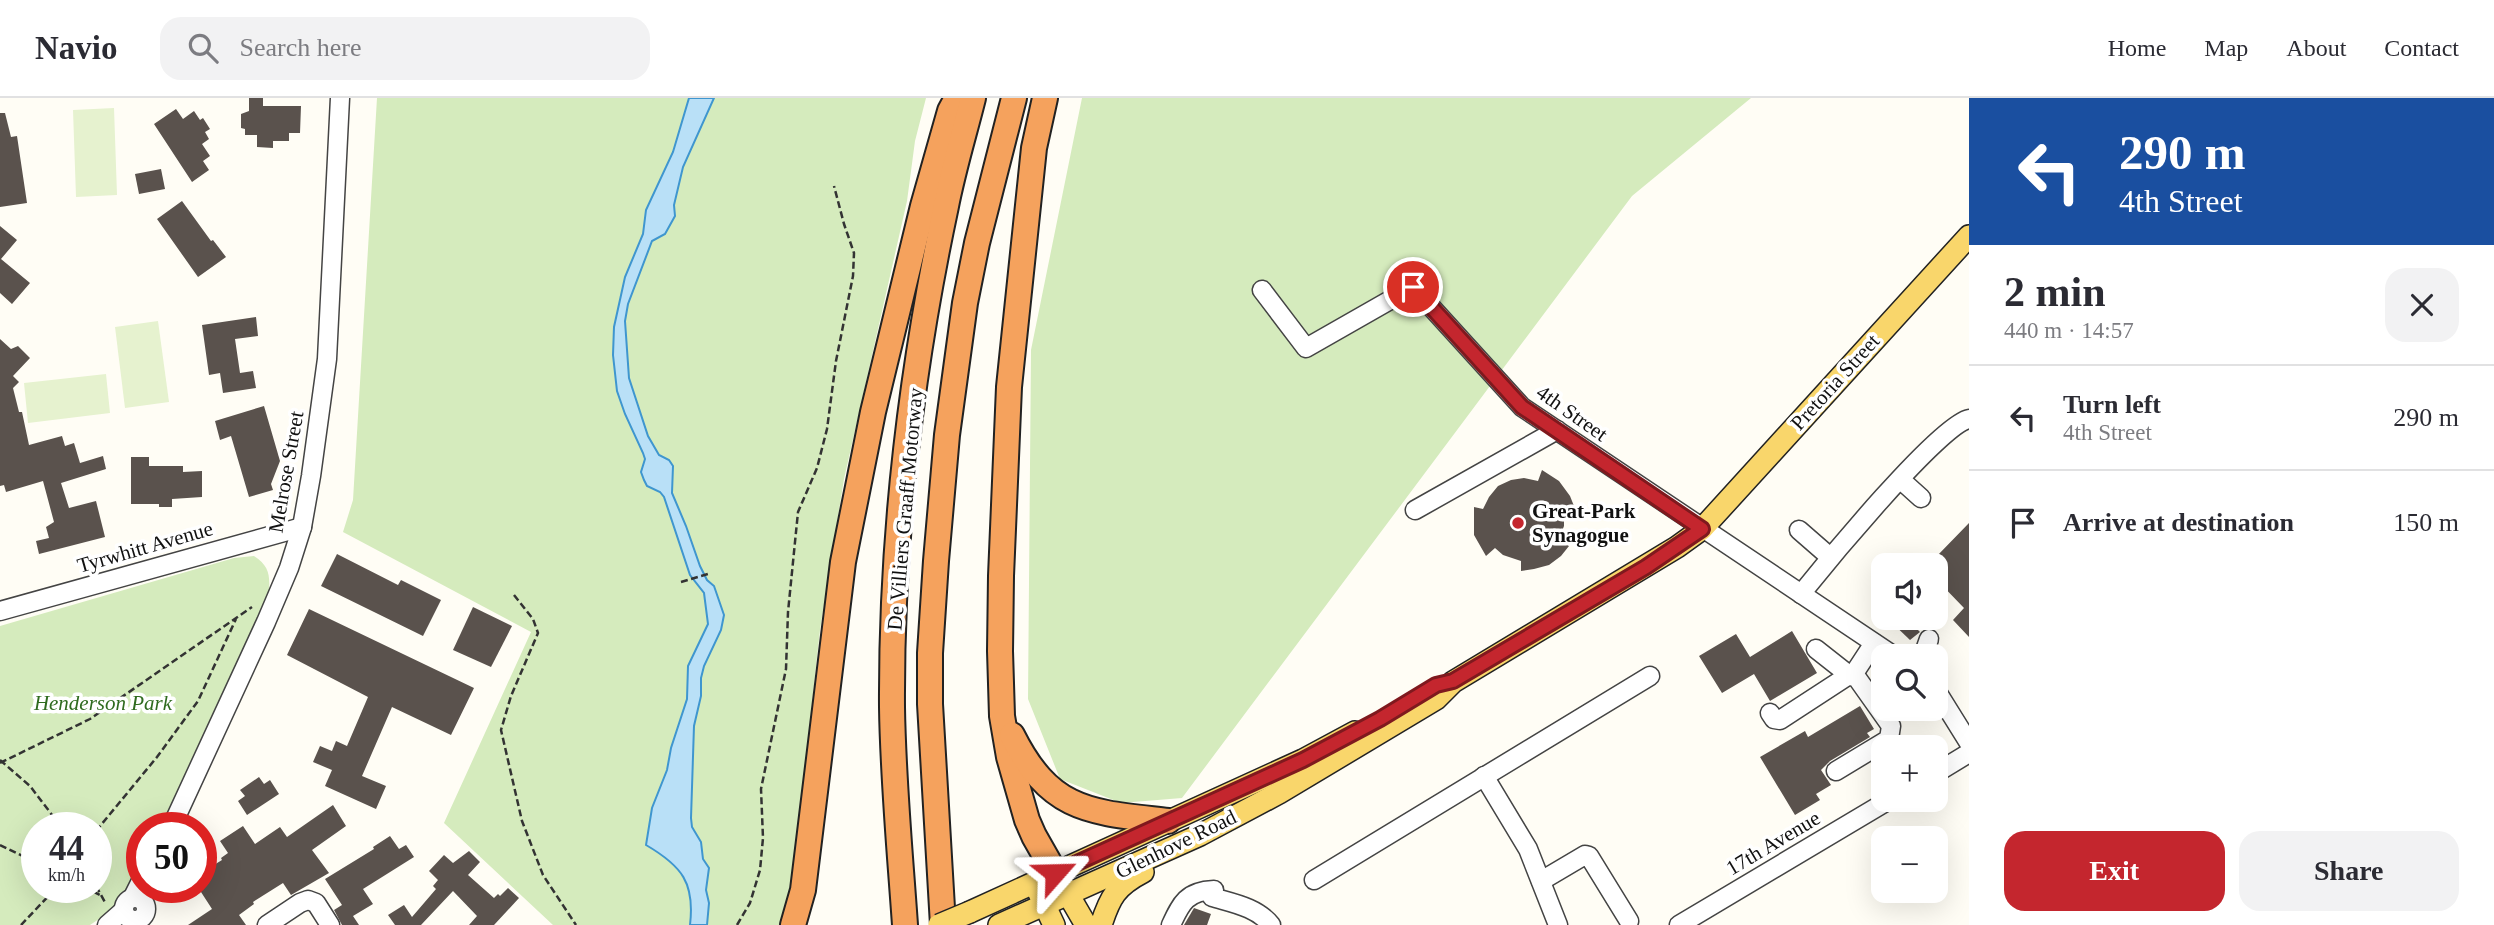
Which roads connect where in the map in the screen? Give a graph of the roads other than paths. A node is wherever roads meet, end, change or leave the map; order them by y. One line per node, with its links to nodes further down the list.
1 (340, 98): 13 (street, Melrose Street)
2 (957, 98): 41 (highway)
3 (973, 98): 50 (highway, De Villiers Graaff Motorway)
4 (1014, 98): 51 (highway)
5 (1045, 98): 28 (highway)
6 (1969, 236): 14 (main road, Pretoria Street)
7 (1262, 290): 9 (street, 4th Street)
8 (1969, 419): 10 (street)
9 (1557, 430): 12 (street); 14 (street, 4th Street)
10 (1901, 480): 11 (street); 16 (street)
11 (1921, 498)
12 (1415, 510)
13 (302, 527): 18 (street, Tyrwhitt Avenue); 35 (street, Melrose Street)
14 (1702, 529): 17 (street, 4th Street); 25 (main road, Glenhove Road)
15 (1799, 530): 16 (street)
16 (1830, 557): 17 (street)
17 (1801, 594): 20 (street, 4th Street)
18 (0, 611)
19 (1929, 639): 21 (street)
20 (1874, 643): 23 (street)
21 (1927, 644)
22 (1816, 649): 23 (street)
23 (1851, 675): 27 (street); 32 (street)
24 (1650, 676): 33 (street)
25 (1453, 681): 36 (main road, Glenhove Road); 37 (main road, Glenhove Road)
26 (1948, 709): 29 (street)
27 (1770, 713)
28 (1002, 716): 36 (highway); 40 (highway)
29 (1969, 743)
30 (1969, 753): 31 (street)
31 (1948, 766)
32 (1836, 771)
33 (1484, 776): 38 (street); 39 (street)
34 (1871, 811): 59 (street, 17th Avenue)
35 (177, 812)
36 (1168, 821): 40 (main road, Glenhove Road)
37 (1168, 850): 40 (main road, Glenhove Road); 55 (main road)
38 (1314, 880)
39 (1541, 881): 44 (street); 58 (street)
40 (1053, 883): 42 (main road, Glenhove Road); 51 (main road, Glenhove Road, bridge); 54 (main road)
41 (803, 890): 48 (highway); 49 (highway)
42 (1043, 904): 52 (main road, Glenhove Road); 53 (main road)
43 (138, 912): 45 (street)
44 (1629, 921)
45 (107, 925)
46 (267, 925): 47 (street)
47 (330, 925)
48 (793, 925)
49 (805, 925)
50 (905, 925)
51 (941, 925)
52 (999, 925)
53 (1054, 925)
54 (1086, 925)
55 (1101, 925)
56 (1171, 925): 57 (street)
57 (1271, 925)
58 (1558, 925)
59 (1679, 925)

